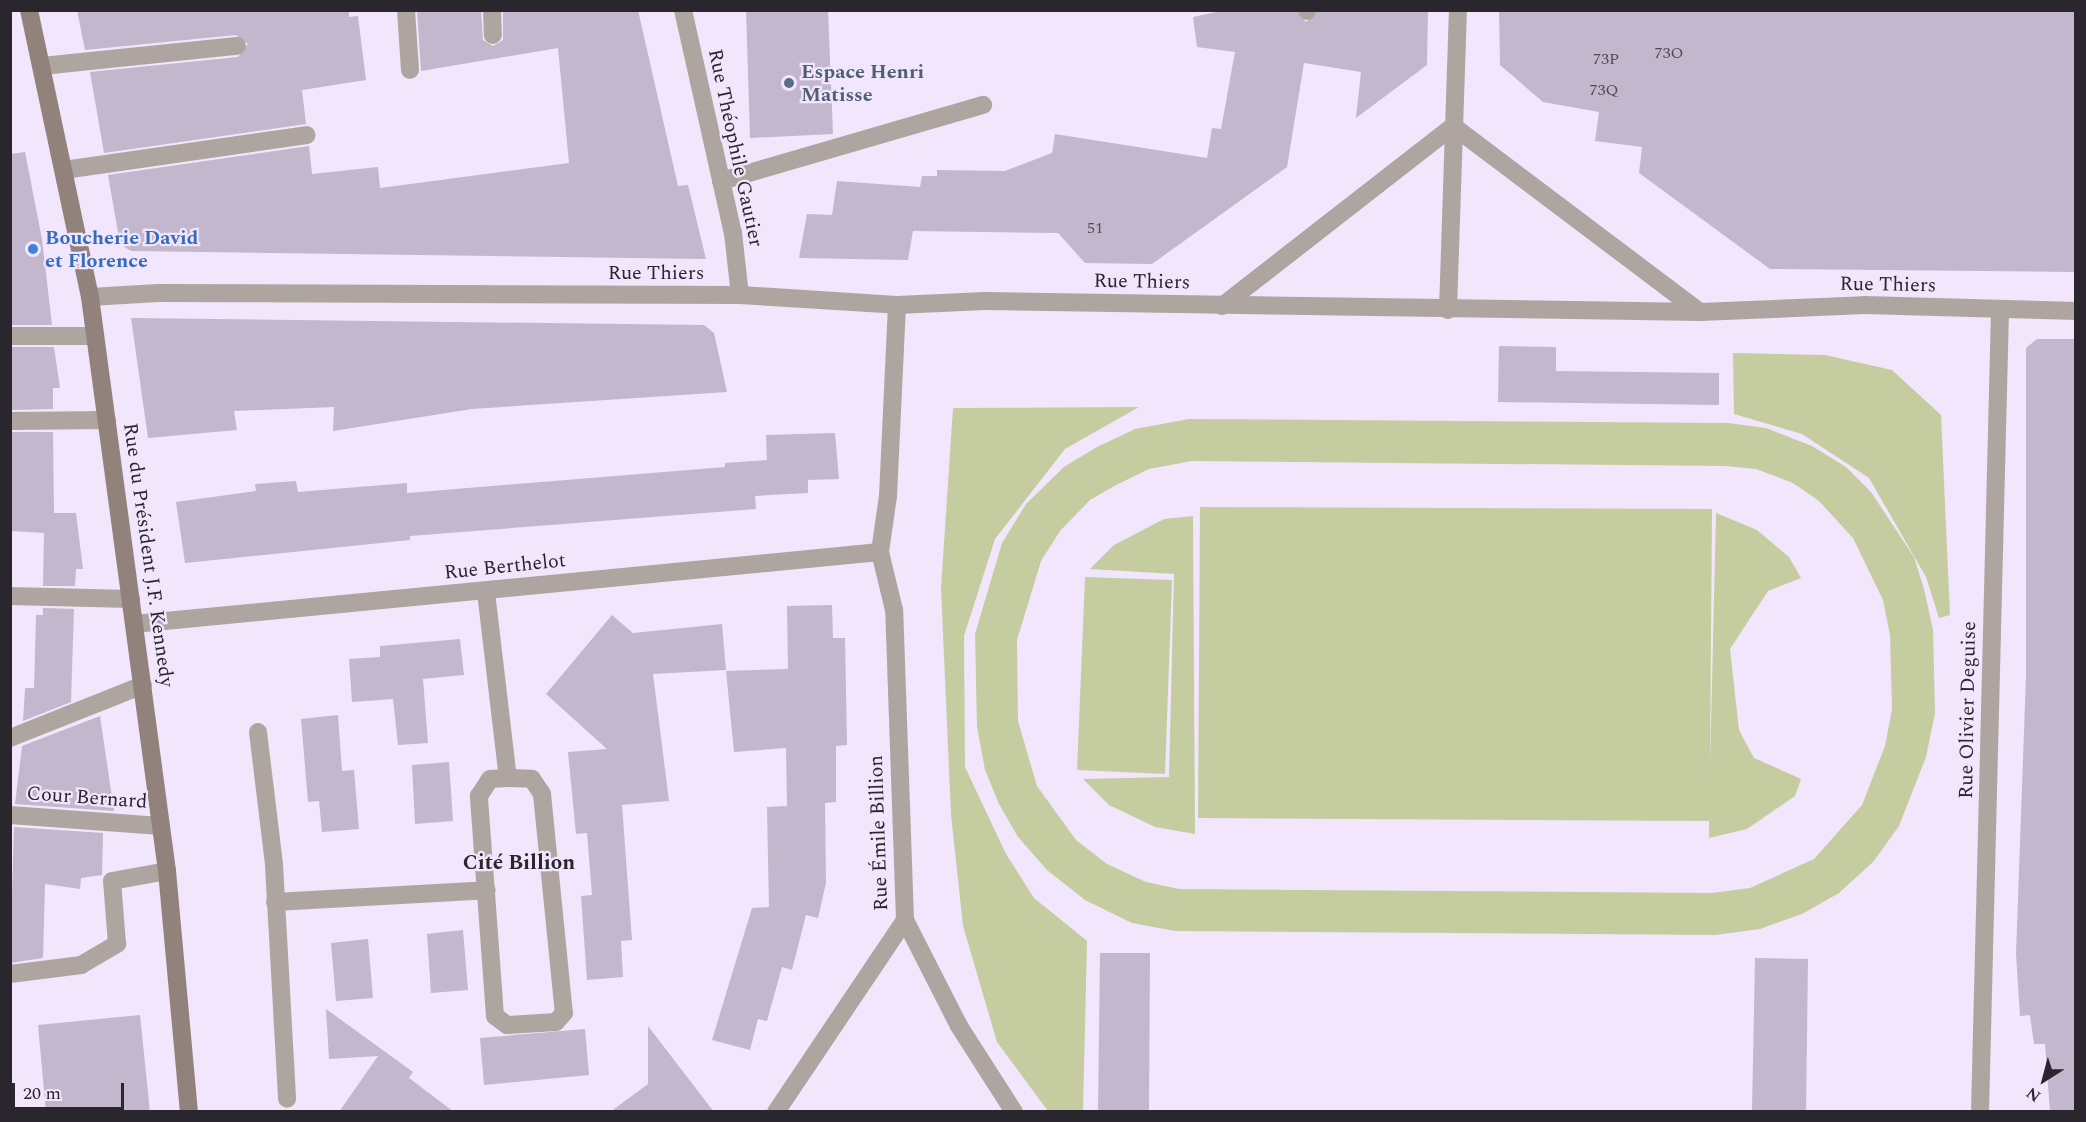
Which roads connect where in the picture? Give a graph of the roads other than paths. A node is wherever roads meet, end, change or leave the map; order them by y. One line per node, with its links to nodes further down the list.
1 (29, 10): 8 (main road, Rue du Président J.F. Kennedy)
2 (406, 10): 9 (street)
3 (492, 10): 6 (street)
4 (682, 10): 14 (street, Rue Théophile Gautier)
5 (1458, 10): 11 (street)
6 (493, 34)
7 (237, 46): 8 (street)
8 (42, 66): 13 (main road, Rue du Président J.F. Kennedy)
9 (410, 70)
10 (983, 105): 14 (street)
11 (1453, 126): 18 (street); 19 (street); 22 (street)
12 (306, 135): 13 (street)
13 (64, 170): 16 (main road, Rue du Président J.F. Kennedy)
14 (721, 180): 15 (street, Rue Théophile Gautier)
15 (740, 296): 16 (street, Rue Thiers); 17 (street, Rue Thiers)
16 (90, 297): 24 (main road, Rue du Président J.F. Kennedy)
17 (897, 305): 18 (street, Rue Thiers); 27 (street)
18 (1222, 306): 19 (street, Rue Thiers)
19 (1448, 310): 22 (street, Rue Thiers)
20 (2000, 310): 21 (street, Rue Thiers); 22 (street, Rue Thiers); 47 (street, Rue Olivier Deguise)
21 (2076, 311)
22 (1700, 312)
23 (10, 336): 24 (street)
24 (94, 336): 25 (main road, Rue du Président J.F. Kennedy)
25 (107, 420): 26 (street); 30 (main road, Rue du Président J.F. Kennedy)
26 (10, 421)
27 (880, 552): 28 (street, Rue Berthelot); 41 (street, Rue Émile Billion)
28 (486, 592): 31 (street, Rue Berthelot); 35 (street)
29 (10, 596): 30 (street)
30 (131, 599): 31 (main road, Rue du Président J.F. Kennedy)
31 (134, 624): 32 (main road, Rue du Président J.F. Kennedy)
32 (143, 685): 34 (street); 37 (main road, Rue du Président J.F. Kennedy)
33 (258, 732): 40 (street)
34 (10, 738)
35 (508, 778): 39 (street); 39 (street)
36 (10, 816): 37 (street, Cour Bernard)
37 (161, 826): 38 (main road, Rue du Président J.F. Kennedy)
38 (167, 871): 42 (street); 44 (main road, Rue du Président J.F. Kennedy)
39 (487, 890): 40 (street)
40 (275, 902): 43 (street)
41 (905, 920): 45 (street, Rue Émile Billion); 46 (street)
42 (10, 974)
43 (287, 1098)
44 (189, 1112)
45 (776, 1112)
46 (1014, 1112)
47 (1980, 1112)

